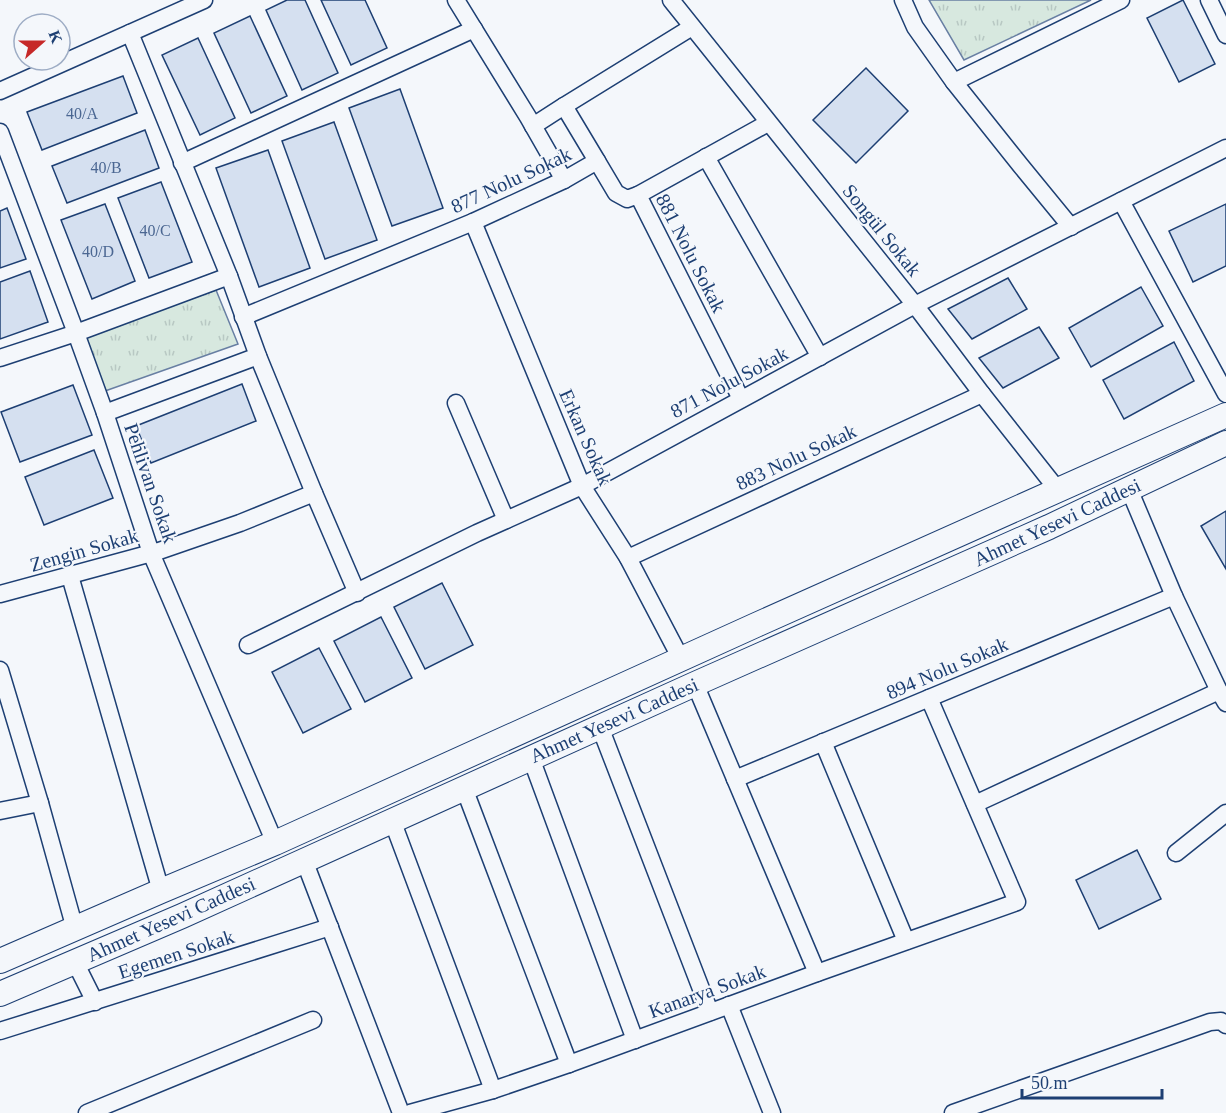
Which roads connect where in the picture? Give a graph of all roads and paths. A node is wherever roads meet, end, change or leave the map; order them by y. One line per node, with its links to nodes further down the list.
1 (204, 0): 9 (street)
2 (456, 0): 8 (street)
3 (671, 0): 7 (street, Songül Sokak)
4 (903, 0): 11 (street)
5 (1121, 0): 11 (street)
6 (1209, 0): 10 (street)
7 (692, 27): 13 (street); 14 (street, Songül Sokak)
8 (474, 29): 15 (street); 20 (street)
9 (130, 33): 12 (street); 20 (street)
10 (1226, 35)
11 (954, 82): 25 (street)
12 (0, 91)
13 (564, 106): 15 (street); 19 (street, 877 Nolu Sokak)
14 (768, 123): 18 (street, 881 Nolu Sokak); 27 (street, Songül Sokak)
15 (533, 126): 21 (street)
16 (0, 132): 29 (street, Pehlivan Sokak)
17 (1226, 148): 23 (street, 871 Nolu Sokak)
18 (706, 157): 22 (street, 881 Nolu Sokak); 31 (street)
19 (597, 161): 21 (street, 877 Nolu Sokak); 22 (street)
20 (183, 163): 26 (street)
21 (564, 180): 24 (street, 877 Nolu Sokak)
22 (638, 195): 35 (street, 881 Nolu Sokak)
23 (1121, 201): 25 (street, 871 Nolu Sokak); 34 (street)
24 (473, 222): 28 (street, 877 Nolu Sokak); 40 (street, Erkan Sokak)
25 (1071, 226): 27 (street, 871 Nolu Sokak)
26 (229, 276): 28 (street); 29 (street)
27 (915, 305): 31 (street, 871 Nolu Sokak); 33 (street, Songül Sokak)
28 (243, 317): 30 (street)
29 (76, 333): 32 (street); 37 (street, Pehlivan Sokak)
30 (258, 356): 37 (street); 43 (street)
31 (819, 357): 35 (street, 871 Nolu Sokak)
32 (0, 358)
33 (982, 394): 41 (street, Songül Sokak); 46 (street, 883 Nolu Sokak)
34 (1226, 394)
35 (741, 399): 40 (street, 871 Nolu Sokak)
36 (456, 403): 44 (street)
37 (105, 412): 45 (street, Pehlivan Sokak)
38 (1226, 415): 41 (main road, Ahmet Yesevi Caddesi)
39 (1226, 443): 42 (main road, Ahmet Yesevi Caddesi)
40 (582, 486): 44 (street, 871 Nolu Sokak); 46 (street, Erkan Sokak)
41 (1057, 489): 52 (main road, Ahmet Yesevi Caddesi)
42 (1129, 489): 50 (street); 54 (main road, Ahmet Yesevi Caddesi)
43 (314, 493): 45 (street, Zengin Sokak); 48 (street)
44 (506, 520): 48 (street, 871 Nolu Sokak)
45 (151, 553): 47 (street, Zengin Sokak); 67 (street, Pehlivan Sokak)
46 (628, 558): 52 (street, Erkan Sokak)
47 (70, 576): 49 (street, Zengin Sokak); 70 (street)
48 (357, 593): 51 (street, 871 Nolu Sokak)
49 (0, 594)
50 (1174, 596): 55 (street); 56 (street, 894 Nolu Sokak)
51 (248, 645)
52 (681, 659): 67 (main road, Ahmet Yesevi Caddesi)
53 (0, 670): 62 (street)
54 (695, 684): 57 (main road, Ahmet Yesevi Caddesi); 60 (street)
55 (1222, 689): 63 (street)
56 (929, 698): 58 (street, 894 Nolu Sokak); 63 (street)
57 (600, 726): 59 (main road, Ahmet Yesevi Caddesi); 80 (street)
58 (823, 742): 60 (street, 894 Nolu Sokak); 73 (street)
59 (531, 758): 61 (main road, Ahmet Yesevi Caddesi); 84 (street)
60 (735, 779): 76 (street)
61 (464, 788): 66 (main road, Ahmet Yesevi Caddesi); 85 (street)
62 (40, 803): 64 (street); 72 (street)
63 (975, 804): 73 (street, Kanarya Sokak)
64 (0, 812)
65 (1226, 813): 68 (street)
66 (392, 820): 69 (main road, Ahmet Yesevi Caddesi); 86 (street)
67 (276, 843): 70 (main road, Ahmet Yesevi Caddesi)
68 (1176, 853)
69 (304, 860): 71 (street); 75 (main road, Ahmet Yesevi Caddesi)
70 (161, 891): 72 (main road, Ahmet Yesevi Caddesi)
71 (330, 927): 78 (street, Egemen Sokak); 88 (street)
72 (75, 929): 74 (main road, Ahmet Yesevi Caddesi)
73 (906, 941): 76 (street, Kanarya Sokak)
74 (0, 961)
75 (75, 962): 77 (main road, Ahmet Yesevi Caddesi); 78 (street)
76 (817, 973): 79 (street, Kanarya Sokak)
77 (0, 994)
78 (95, 1002): 83 (street, Egemen Sokak)
79 (729, 1005): 80 (street, Kanarya Sokak); 90 (street)
80 (710, 1012): 84 (street, Kanarya Sokak)
81 (313, 1020): 87 (street)
82 (1218, 1023): 91 (street)
83 (0, 1031)
84 (635, 1040): 85 (street, Kanarya Sokak)
85 (569, 1064): 86 (street, Kanarya Sokak)
86 (493, 1090): 89 (street, Kanarya Sokak)
87 (87, 1113)
88 (401, 1113)
89 (410, 1113)
90 (772, 1113)
91 (953, 1113)

